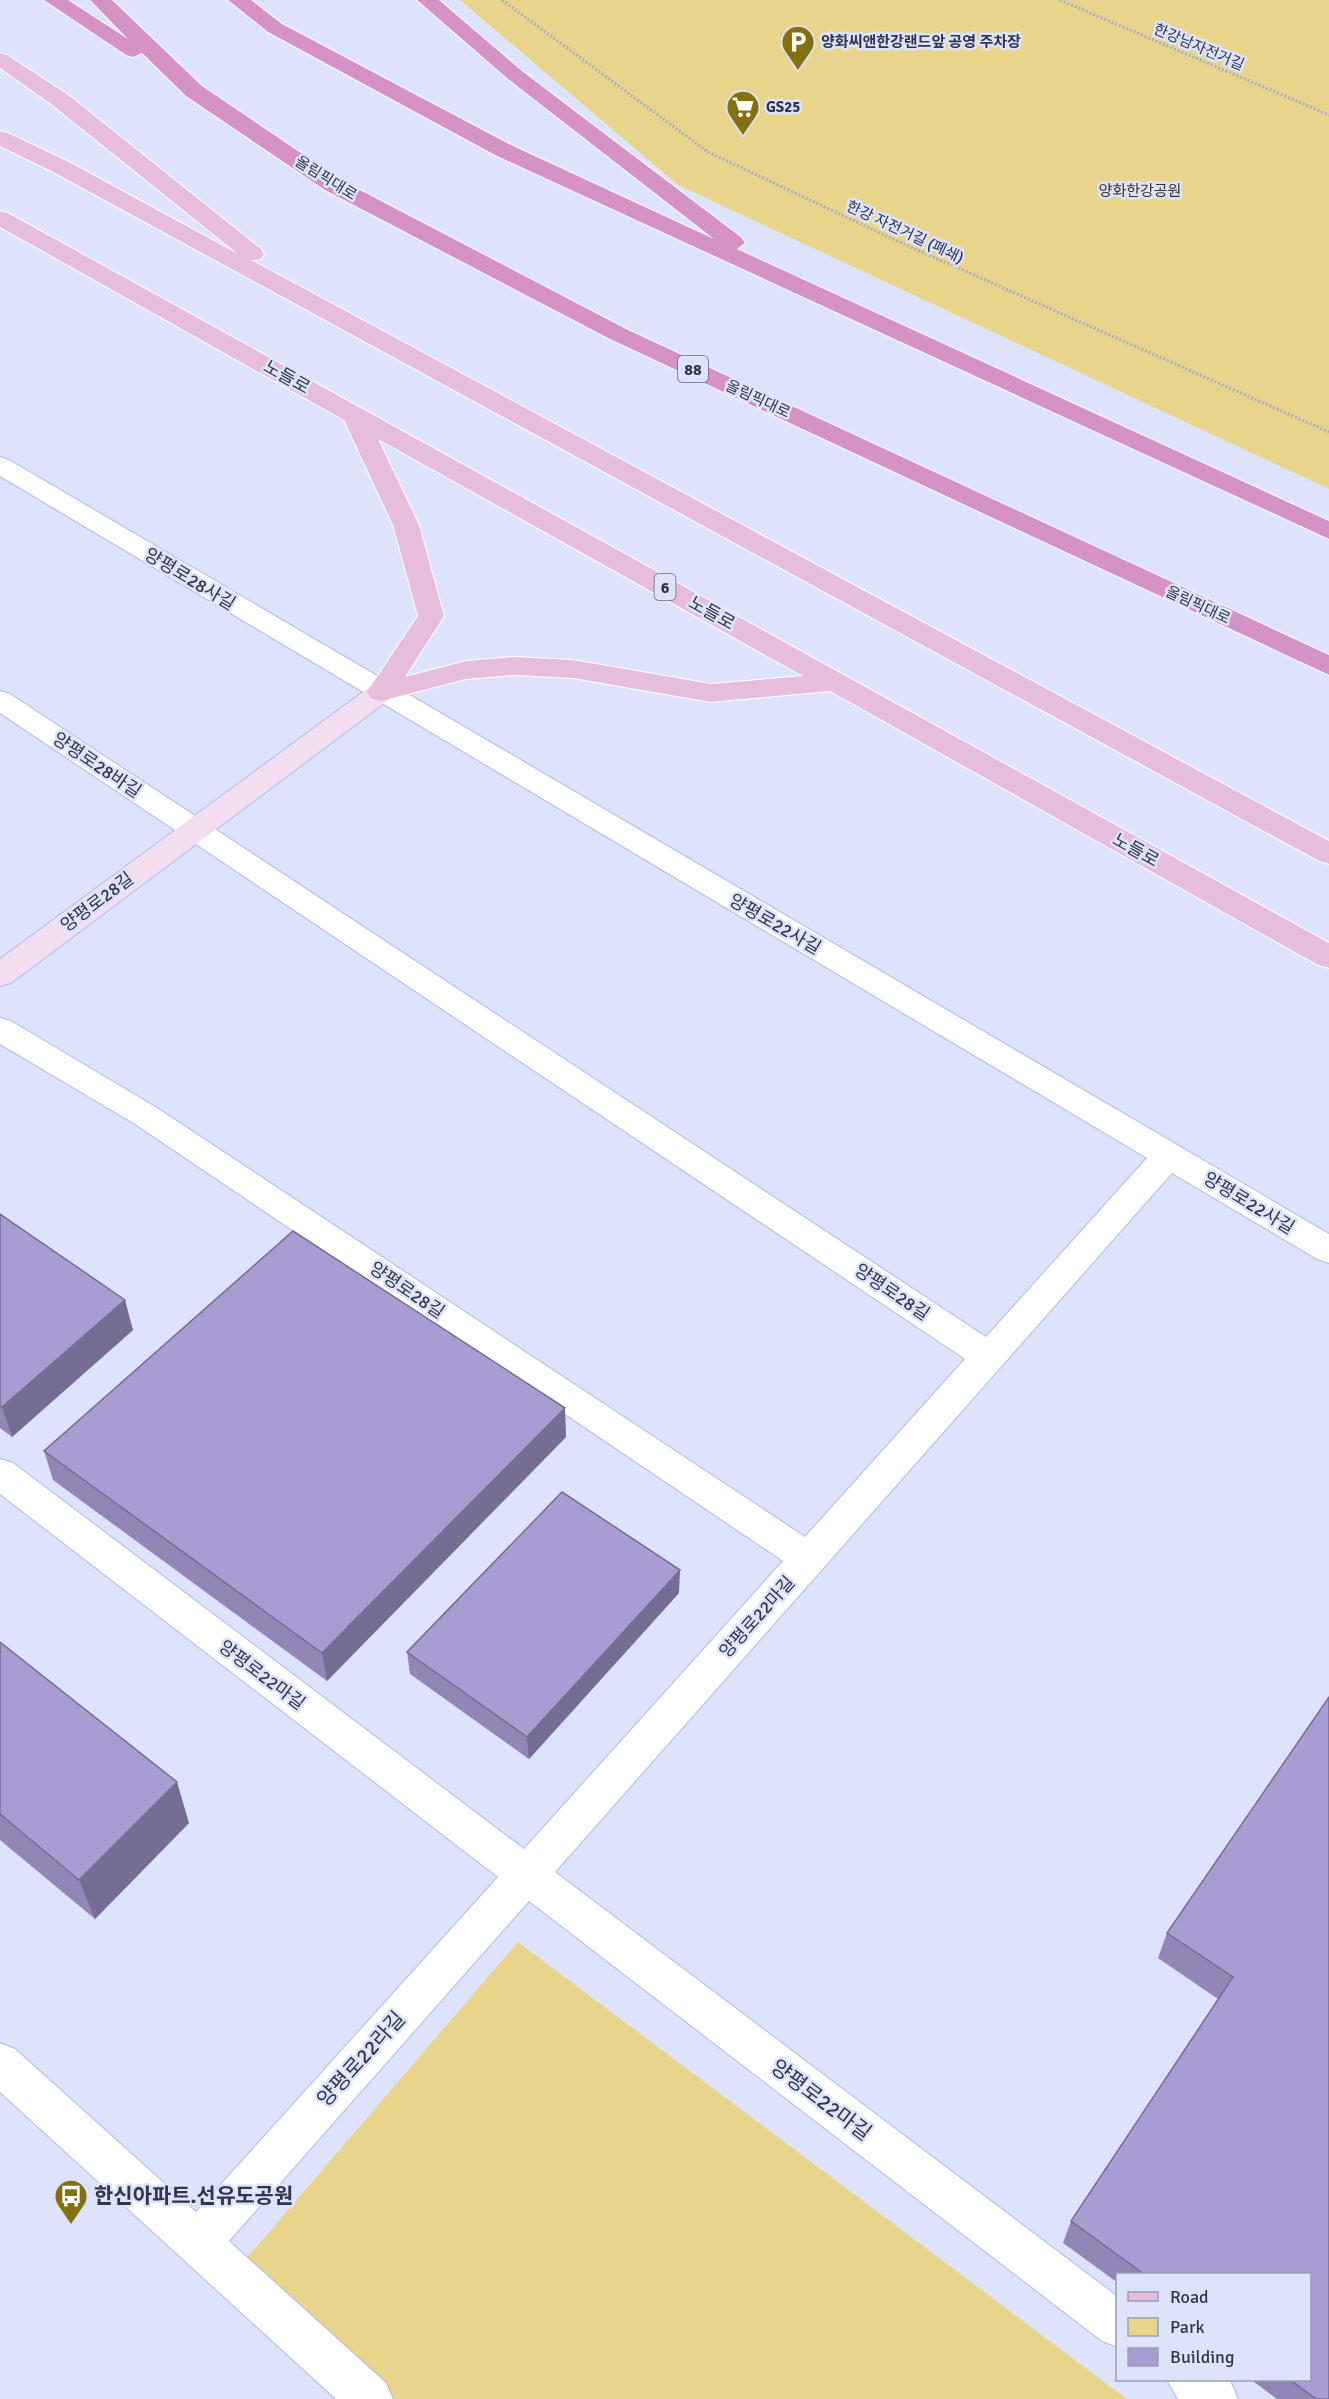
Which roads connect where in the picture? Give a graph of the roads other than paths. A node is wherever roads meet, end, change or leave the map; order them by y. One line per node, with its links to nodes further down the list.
1 (54, 0): 6 (highway)
2 (100, 0): 6 (highway, 올림픽대로 / 88)
3 (238, 0): 11 (highway)
4 (427, 0): 11 (highway)
5 (0, 58): 12 (main road)
6 (194, 91): 16 (highway, 올림픽대로 / 88)
7 (0, 125): 9 (main road)
8 (0, 138): 9 (main road)
9 (63, 168): 12 (main road)
10 (0, 218): 13 (main road, 노들로 / 6)
11 (778, 277): 15 (highway)
12 (320, 307): 21 (main road)
13 (354, 414): 17 (main road, 노들로 / 6); 18 (main road)
14 (0, 465): 18 (street, 양평로28사길)
15 (1329, 531)
16 (1329, 666)
17 (836, 682): 18 (main road); 22 (main road, 노들로 / 6)
18 (381, 692): 20 (street, 양평로28길); 25 (street, 양평로22사길)
19 (0, 700): 20 (street, 양평로28바길)
20 (194, 830): 23 (street, 양평로28길); 27 (street, 양평로28길)
21 (1329, 854)
22 (1329, 957)
23 (0, 975)
24 (0, 1029): 29 (street, 양평로28길)
25 (1169, 1155): 26 (street, 양평로22사길); 27 (street)
26 (1329, 1250)
27 (989, 1357): 29 (street, 양평로22마길)
28 (0, 1474): 30 (street, 양평로22마길)
29 (809, 1559): 30 (street, 양평로22마길)
30 (525, 1876): 32 (street, 양평로22라길); 33 (street, 양평로22마길)
31 (0, 2064): 32 (street)
32 (198, 2243): 35 (street)
33 (1116, 2323)
34 (1192, 2381): 36 (street)
35 (370, 2399)
36 (1215, 2399)

